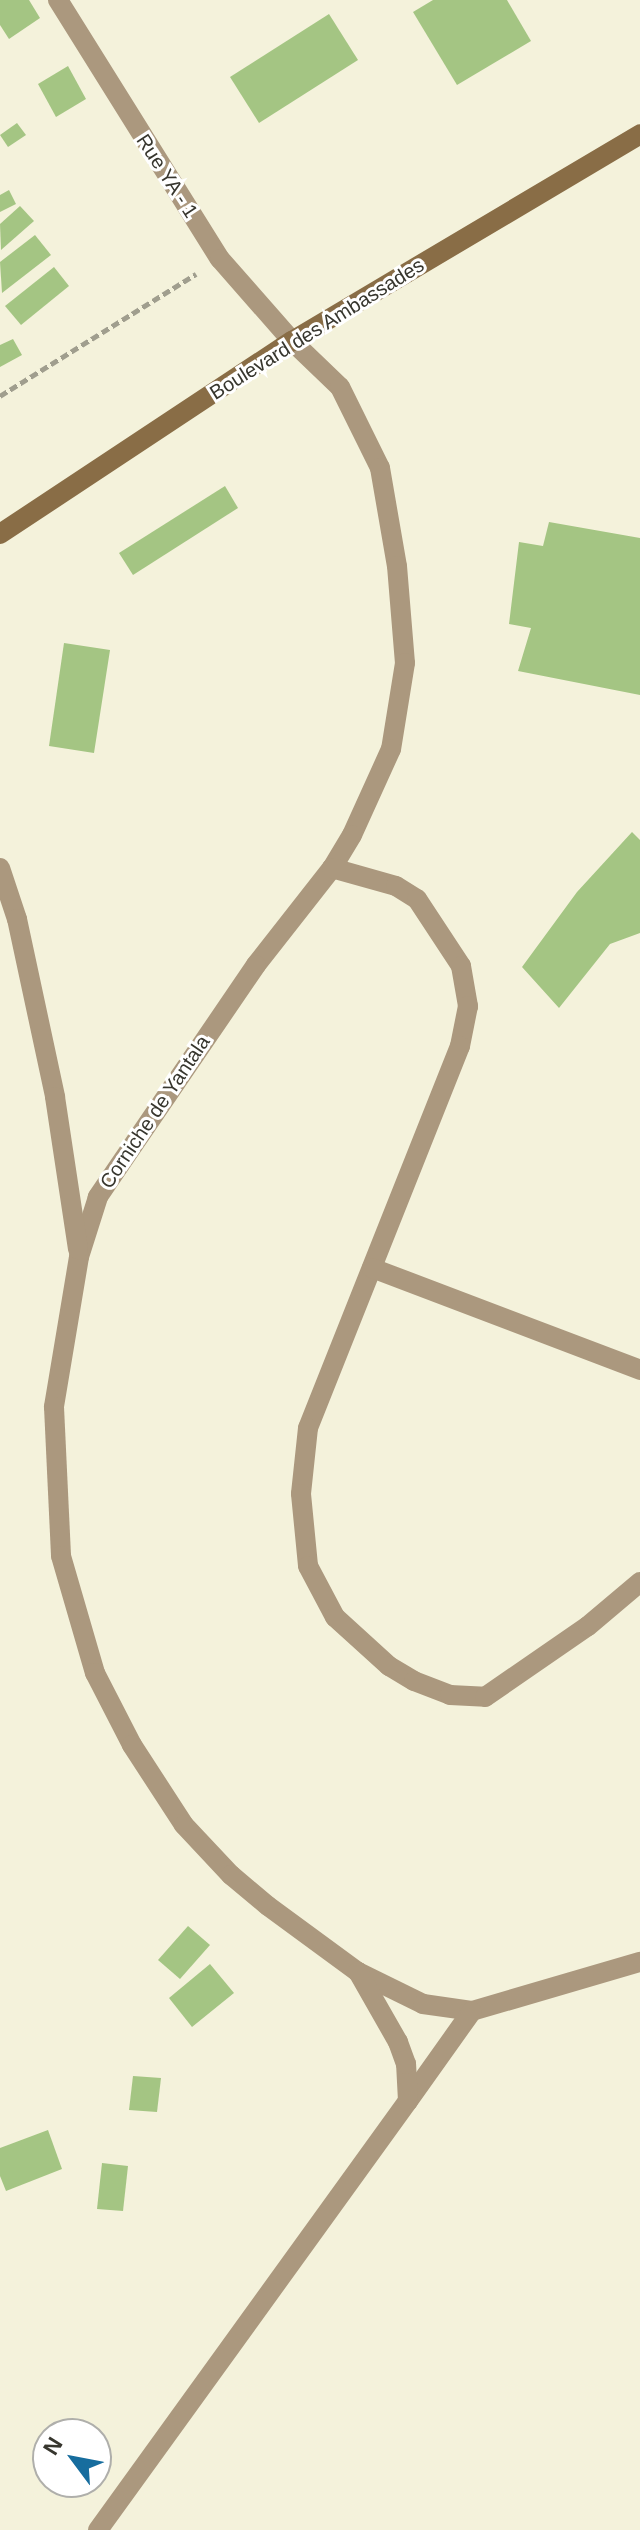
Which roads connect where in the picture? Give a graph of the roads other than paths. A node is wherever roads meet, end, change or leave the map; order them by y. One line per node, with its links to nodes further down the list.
1 (58, 0): 3 (street, Rue YA - 1)
2 (640, 134): 3 (main road, Boulevard des Ambassades)
3 (292, 341): 4 (main road, Boulevard des Ambassades); 6 (street, Corniche de Yantala)
4 (0, 534)
5 (0, 868): 7 (street)
6 (332, 868): 7 (street, Corniche de Yantala); 8 (street)
7 (79, 1257): 12 (street, Corniche de Yantala)
8 (372, 1268): 9 (street); 10 (street)
9 (640, 1370)
10 (640, 1582)
11 (640, 1962): 13 (street, Corniche de Yantala)
12 (358, 1972): 13 (street, Corniche de Yantala); 14 (street)
13 (472, 2011): 14 (street)
14 (408, 2101): 15 (street)
15 (98, 2530)

